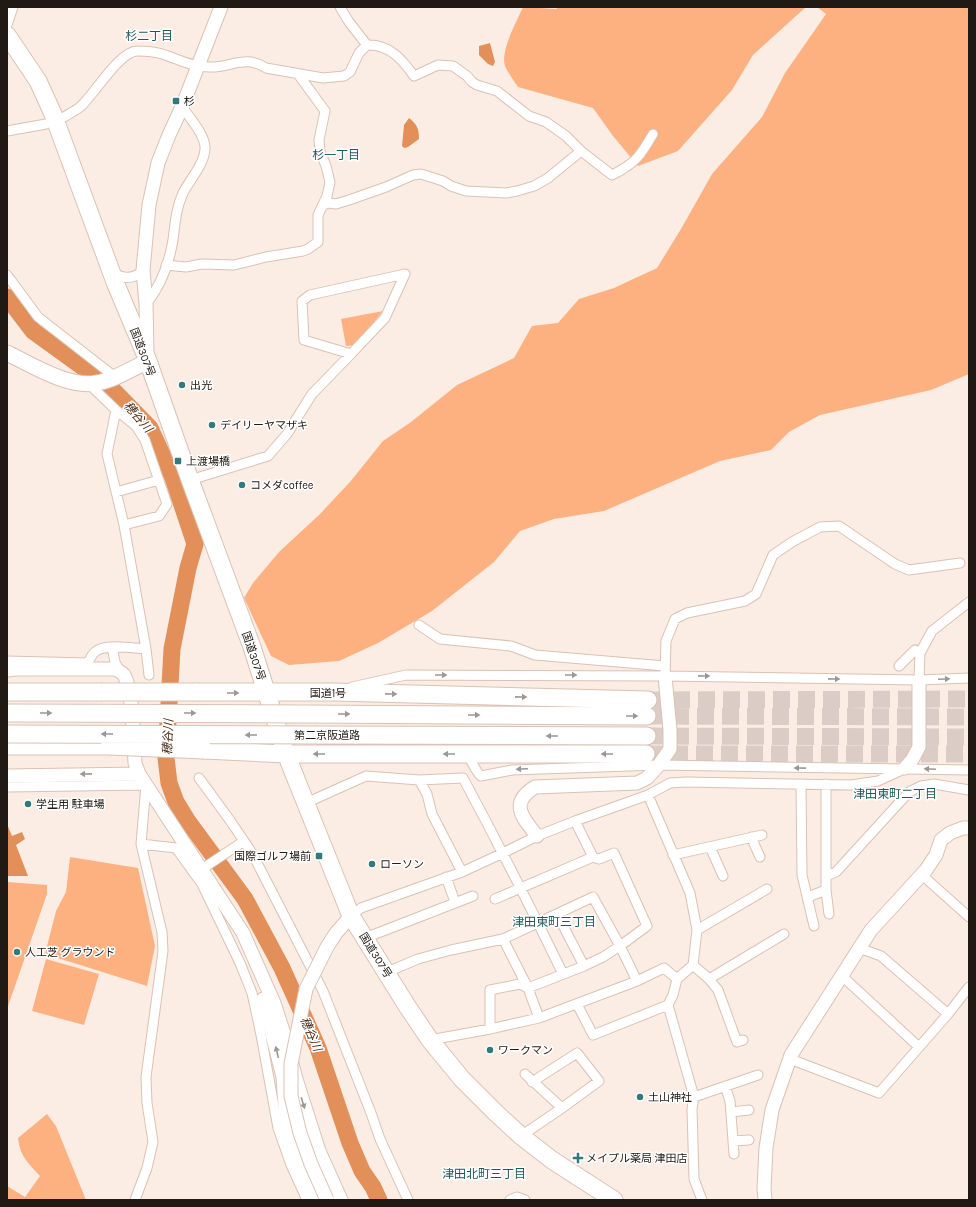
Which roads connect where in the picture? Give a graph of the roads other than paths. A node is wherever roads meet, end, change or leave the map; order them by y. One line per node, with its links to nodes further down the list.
1 (13, 7): 4 (street)
2 (221, 7): 7 (street)
3 (340, 7): 6 (street)
4 (7, 25)
5 (7, 35): 18 (highway, 国道307号)
6 (367, 45): 8 (street); 14 (street)
7 (197, 66): 8 (street); 9 (street); 10 (street)
8 (298, 74): 15 (street)
9 (182, 107): 16 (street); 17 (street)
10 (64, 117)
11 (46, 124): 12 (street)
12 (7, 131)
13 (653, 134): 14 (street)
14 (581, 151): 15 (street)
15 (323, 205): 16 (street)
16 (166, 265): 20 (street)
17 (143, 270): 18 (street); 20 (street)
18 (111, 271): 23 (highway, 国道307号)
19 (7, 275): 24 (street)
20 (146, 304): 23 (street)
21 (7, 353): 25 (main road)
22 (351, 354): 22 (street); 28 (street)
23 (148, 361): 24 (main road); 28 (highway, 国道307号)
24 (114, 377): 25 (main road)
25 (89, 384): 26 (street)
26 (116, 410): 27 (street); 29 (street)
27 (159, 480): 29 (street); 30 (street)
28 (190, 480): 47 (highway, 国道307号)
29 (116, 492): 30 (street)
30 (124, 525): 35 (street)
31 (960, 563): 41 (street)
32 (969, 602): 36 (street)
33 (420, 626): 41 (street)
34 (112, 647): 35 (street); 37 (street); 40 (street)
35 (146, 649): 42 (street)
36 (920, 653): 38 (street); 44 (street)
37 (7, 661)
38 (899, 666)
39 (7, 670): 40 (street)
40 (118, 670): 61 (street)
41 (665, 671): 44 (street, one-way to 44); 46 (street, one-way to 41); 56 (street)
42 (149, 675)
43 (969, 678): 44 (street, one-way to 43)
44 (919, 680): 57 (street)
45 (7, 692): 47 (highway, 国道1号, one-way to 47, bridge)
46 (334, 692): 47 (highway, 国道1号); 48 (highway, 国道1号, one-way to 48)
47 (267, 693): 53 (highway, 国道307号)
48 (647, 708): 49 (highway, 第二京阪道路, one-way to 48, bridge)
49 (7, 713)
50 (7, 734): 51 (highway, 第二京阪道路, one-way to 50, bridge)
51 (648, 736)
52 (7, 746): 53 (highway, bridge)
53 (286, 754): 54 (highway, one-way to 53); 68 (highway, 国道307号)
54 (467, 754): 55 (highway, one-way to 54); 56 (street, one-way to 54)
55 (646, 754)
56 (659, 765): 57 (street, one-way to 56); 72 (street)
57 (905, 768): 58 (street, one-way to 57); 64 (street)
58 (969, 770)
59 (7, 776): 61 (street, one-way to 59)
60 (199, 778): 74 (street)
61 (142, 779): 65 (street); 75 (street); 81 (street)
62 (419, 780): 68 (street); 77 (street); 82 (street)
63 (801, 784): 64 (street); 67 (street); 91 (street)
64 (826, 784): 85 (street)
65 (7, 788)
66 (969, 790): 85 (street)
67 (648, 795): 69 (street); 78 (street)
68 (306, 803): 97 (highway, 国道307号)
69 (575, 821): 72 (street); 79 (street)
70 (969, 828): 83 (street)
71 (762, 835): 73 (street)
72 (537, 836): 77 (street)
73 (751, 838): 76 (street); 80 (street)
74 (244, 841): 81 (street); 143 (street)
75 (141, 844): 138 (street); 139 (street)
76 (710, 847): 78 (street); 84 (street)
77 (503, 853): 82 (street); 87 (street)
78 (673, 855): 101 (street)
79 (593, 857): 87 (street); 105 (street)
80 (760, 857)
81 (206, 866): 92 (street)
82 (462, 872): 86 (street)
83 (922, 875): 98 (street); 106 (street)
84 (724, 876)
85 (826, 876): 89 (street)
86 (446, 877): 94 (street); 97 (street)
87 (520, 888): 93 (street); 99 (street)
88 (767, 889): 101 (street)
89 (826, 890): 91 (street); 96 (street)
90 (473, 896): 94 (street)
91 (808, 897): 100 (street)
92 (222, 899): 140 (street, one-way to 92); 142 (street, one-way to 142)
93 (495, 899)
94 (455, 902): 103 (street)
95 (557, 914): 99 (street); 105 (street); 108 (street)
96 (829, 914)
97 (351, 916): 103 (highway, 国道307号); 141 (street, bridge)
98 (969, 917)
99 (538, 923): 104 (street); 110 (street)
100 (814, 926)
101 (697, 930): 107 (street)
102 (784, 934): 113 (street)
103 (365, 938): 109 (highway, 国道307号)
104 (503, 939): 109 (street); 116 (street)
105 (620, 946): 108 (street); 114 (street)
106 (859, 948): 111 (street); 119 (street)
107 (693, 965): 112 (street); 113 (street)
108 (584, 966): 110 (street)
109 (387, 972): 122 (highway, 国道307号)
110 (563, 974): 116 (street)
111 (842, 976): 124 (street); 125 (street)
112 (677, 979): 114 (street); 118 (street)
113 (709, 979): 123 (street)
114 (637, 981): 117 (street)
115 (969, 987): 119 (street)
116 (528, 988): 120 (street); 121 (street)
117 (577, 1004): 118 (street); 120 (street)
118 (668, 1005): 130 (street)
119 (948, 1014): 124 (street)
120 (539, 1018): 121 (street)
121 (490, 1029): 122 (street)
122 (430, 1040): 134 (highway, 国道307号)
123 (743, 1040)
124 (919, 1047): 125 (street)
125 (790, 1059): 148 (street)
126 (525, 1074): 128 (street)
127 (758, 1075): 129 (street)
128 (532, 1082): 131 (street); 131 (street)
129 (725, 1086): 130 (street); 133 (street)
130 (694, 1097): 147 (street)
131 (562, 1108): 134 (street)
132 (749, 1110): 133 (street)
133 (731, 1112): 136 (street)
134 (521, 1136): 146 (highway, 国道307号)
135 (749, 1140): 136 (street)
136 (733, 1141): 137 (street)
137 (734, 1154)
138 (135, 1200)
139 (307, 1200)
140 (318, 1200)
141 (327, 1200)
142 (341, 1200)
143 (408, 1200)
144 (510, 1200): 145 (street)
145 (525, 1200)
146 (614, 1200)
147 (702, 1200)
148 (765, 1200)

